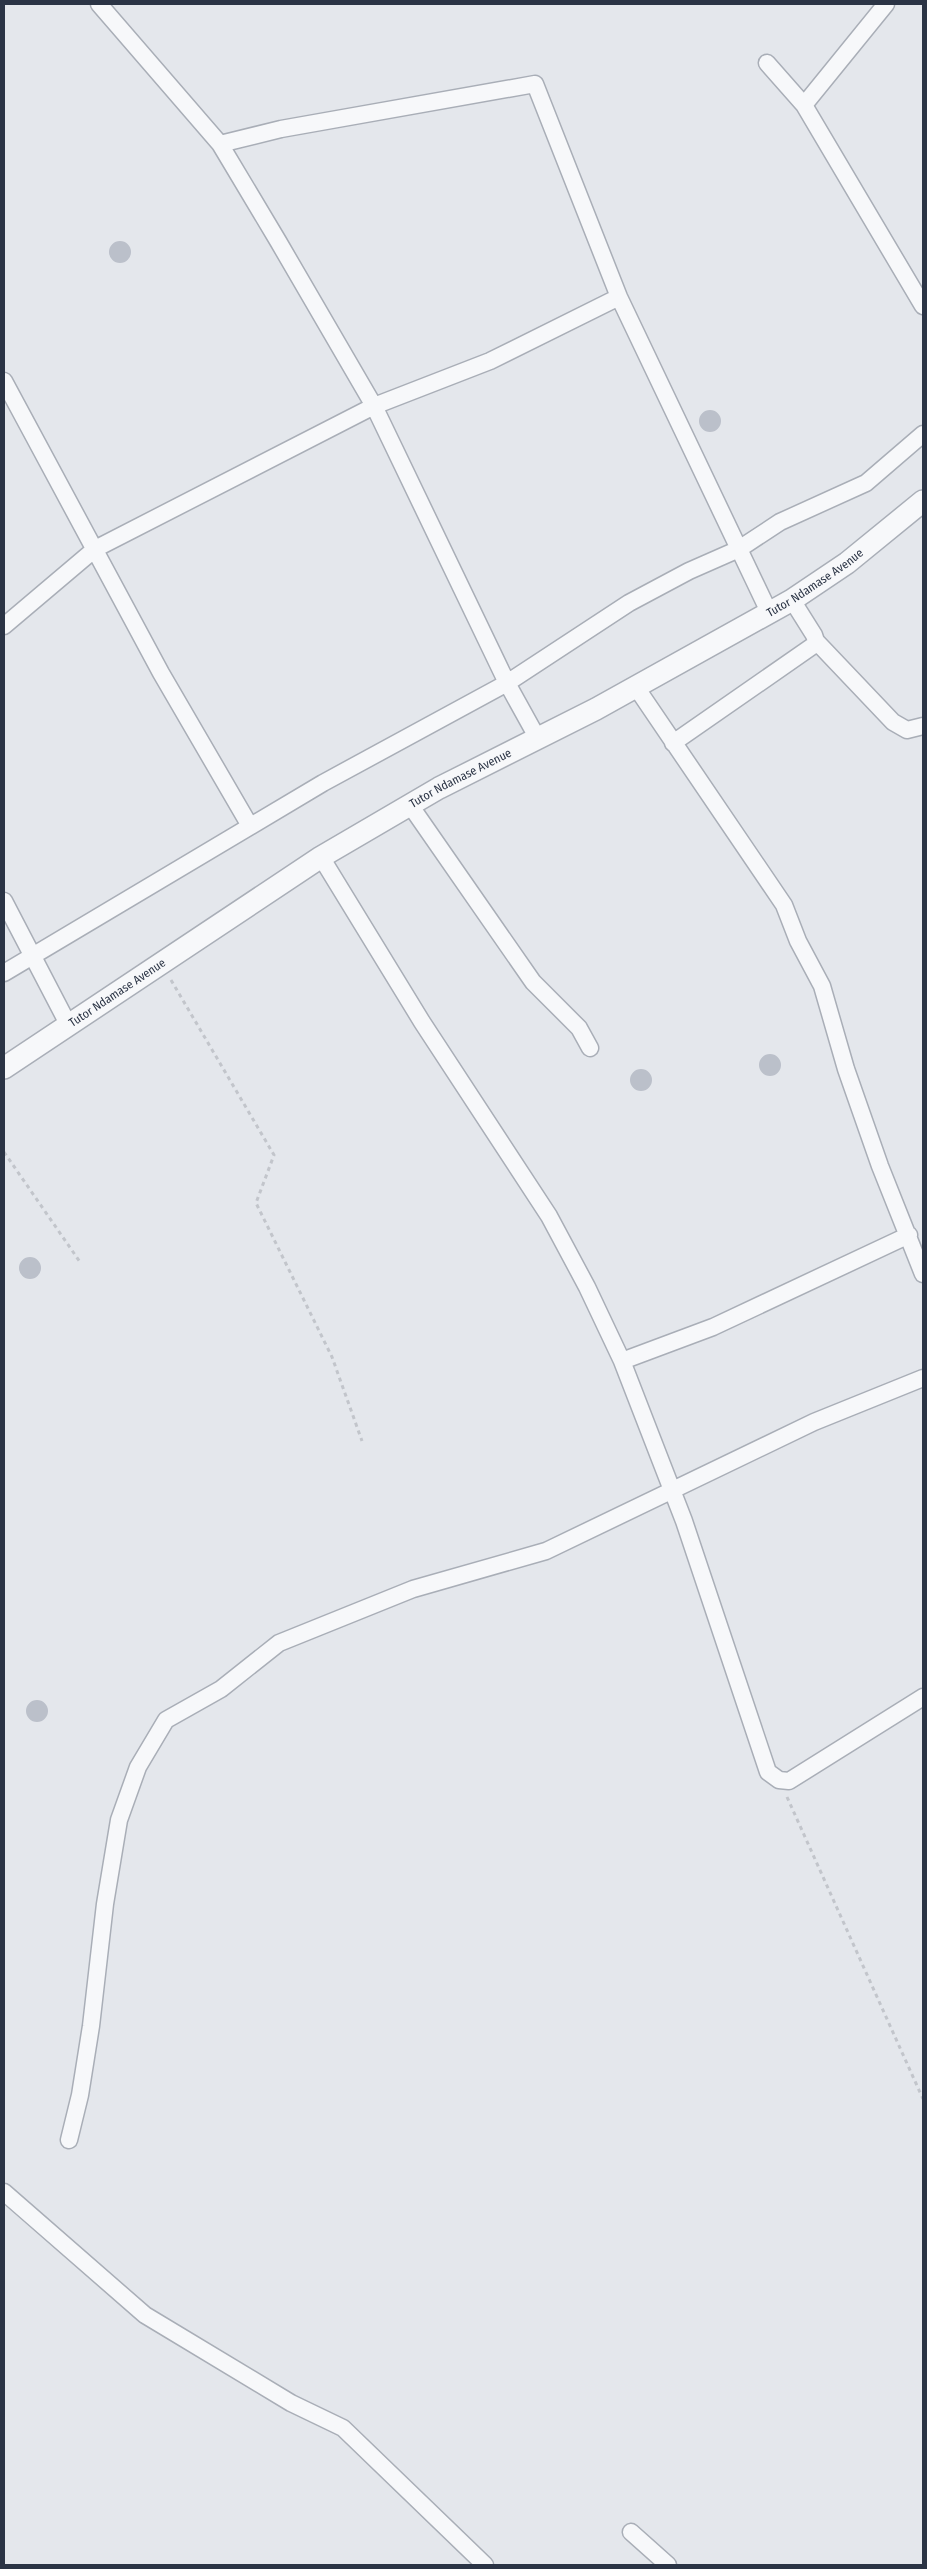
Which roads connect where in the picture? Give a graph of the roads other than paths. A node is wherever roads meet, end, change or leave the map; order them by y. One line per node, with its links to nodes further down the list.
1 (99, 4): 5 (street)
2 (886, 4): 4 (street)
3 (767, 63): 4 (street)
4 (804, 105): 7 (street)
5 (220, 144): 6 (street); 9 (street)
6 (618, 297): 9 (street); 13 (street)
7 (923, 306)
8 (4, 381): 12 (street)
9 (374, 406): 12 (street); 18 (street)
10 (923, 434): 13 (street)
11 (923, 501): 14 (street, Tutor Ndamase Avenue)
12 (95, 549): 16 (street); 24 (street)
13 (740, 549): 15 (street); 18 (street)
14 (792, 600): 15 (street, Tutor Ndamase Avenue); 17 (street)
15 (770, 612): 19 (street, Tutor Ndamase Avenue)
16 (4, 626)
17 (816, 641): 20 (street); 22 (street)
18 (507, 683): 21 (street); 24 (street)
19 (636, 687): 21 (street, Tutor Ndamase Avenue); 22 (street)
20 (923, 726)
21 (538, 739): 23 (street, Tutor Ndamase Avenue)
22 (673, 743): 32 (street)
23 (410, 805): 25 (street, Tutor Ndamase Avenue); 30 (street)
24 (250, 826): 27 (street)
25 (321, 858): 29 (street, Tutor Ndamase Avenue); 34 (street)
26 (4, 900): 27 (street)
27 (32, 956): 28 (street); 29 (street)
28 (4, 973)
29 (68, 1024): 31 (street, Tutor Ndamase Avenue)
30 (590, 1048)
31 (4, 1068)
32 (909, 1235): 33 (street); 34 (street)
33 (923, 1274)
34 (622, 1361): 36 (street)
35 (923, 1378): 36 (street)
36 (672, 1491): 37 (street); 38 (street)
37 (923, 1697)
38 (69, 2140)
39 (4, 2192): 41 (street)
40 (632, 2532): 42 (street)
41 (486, 2565)
42 (668, 2565)

